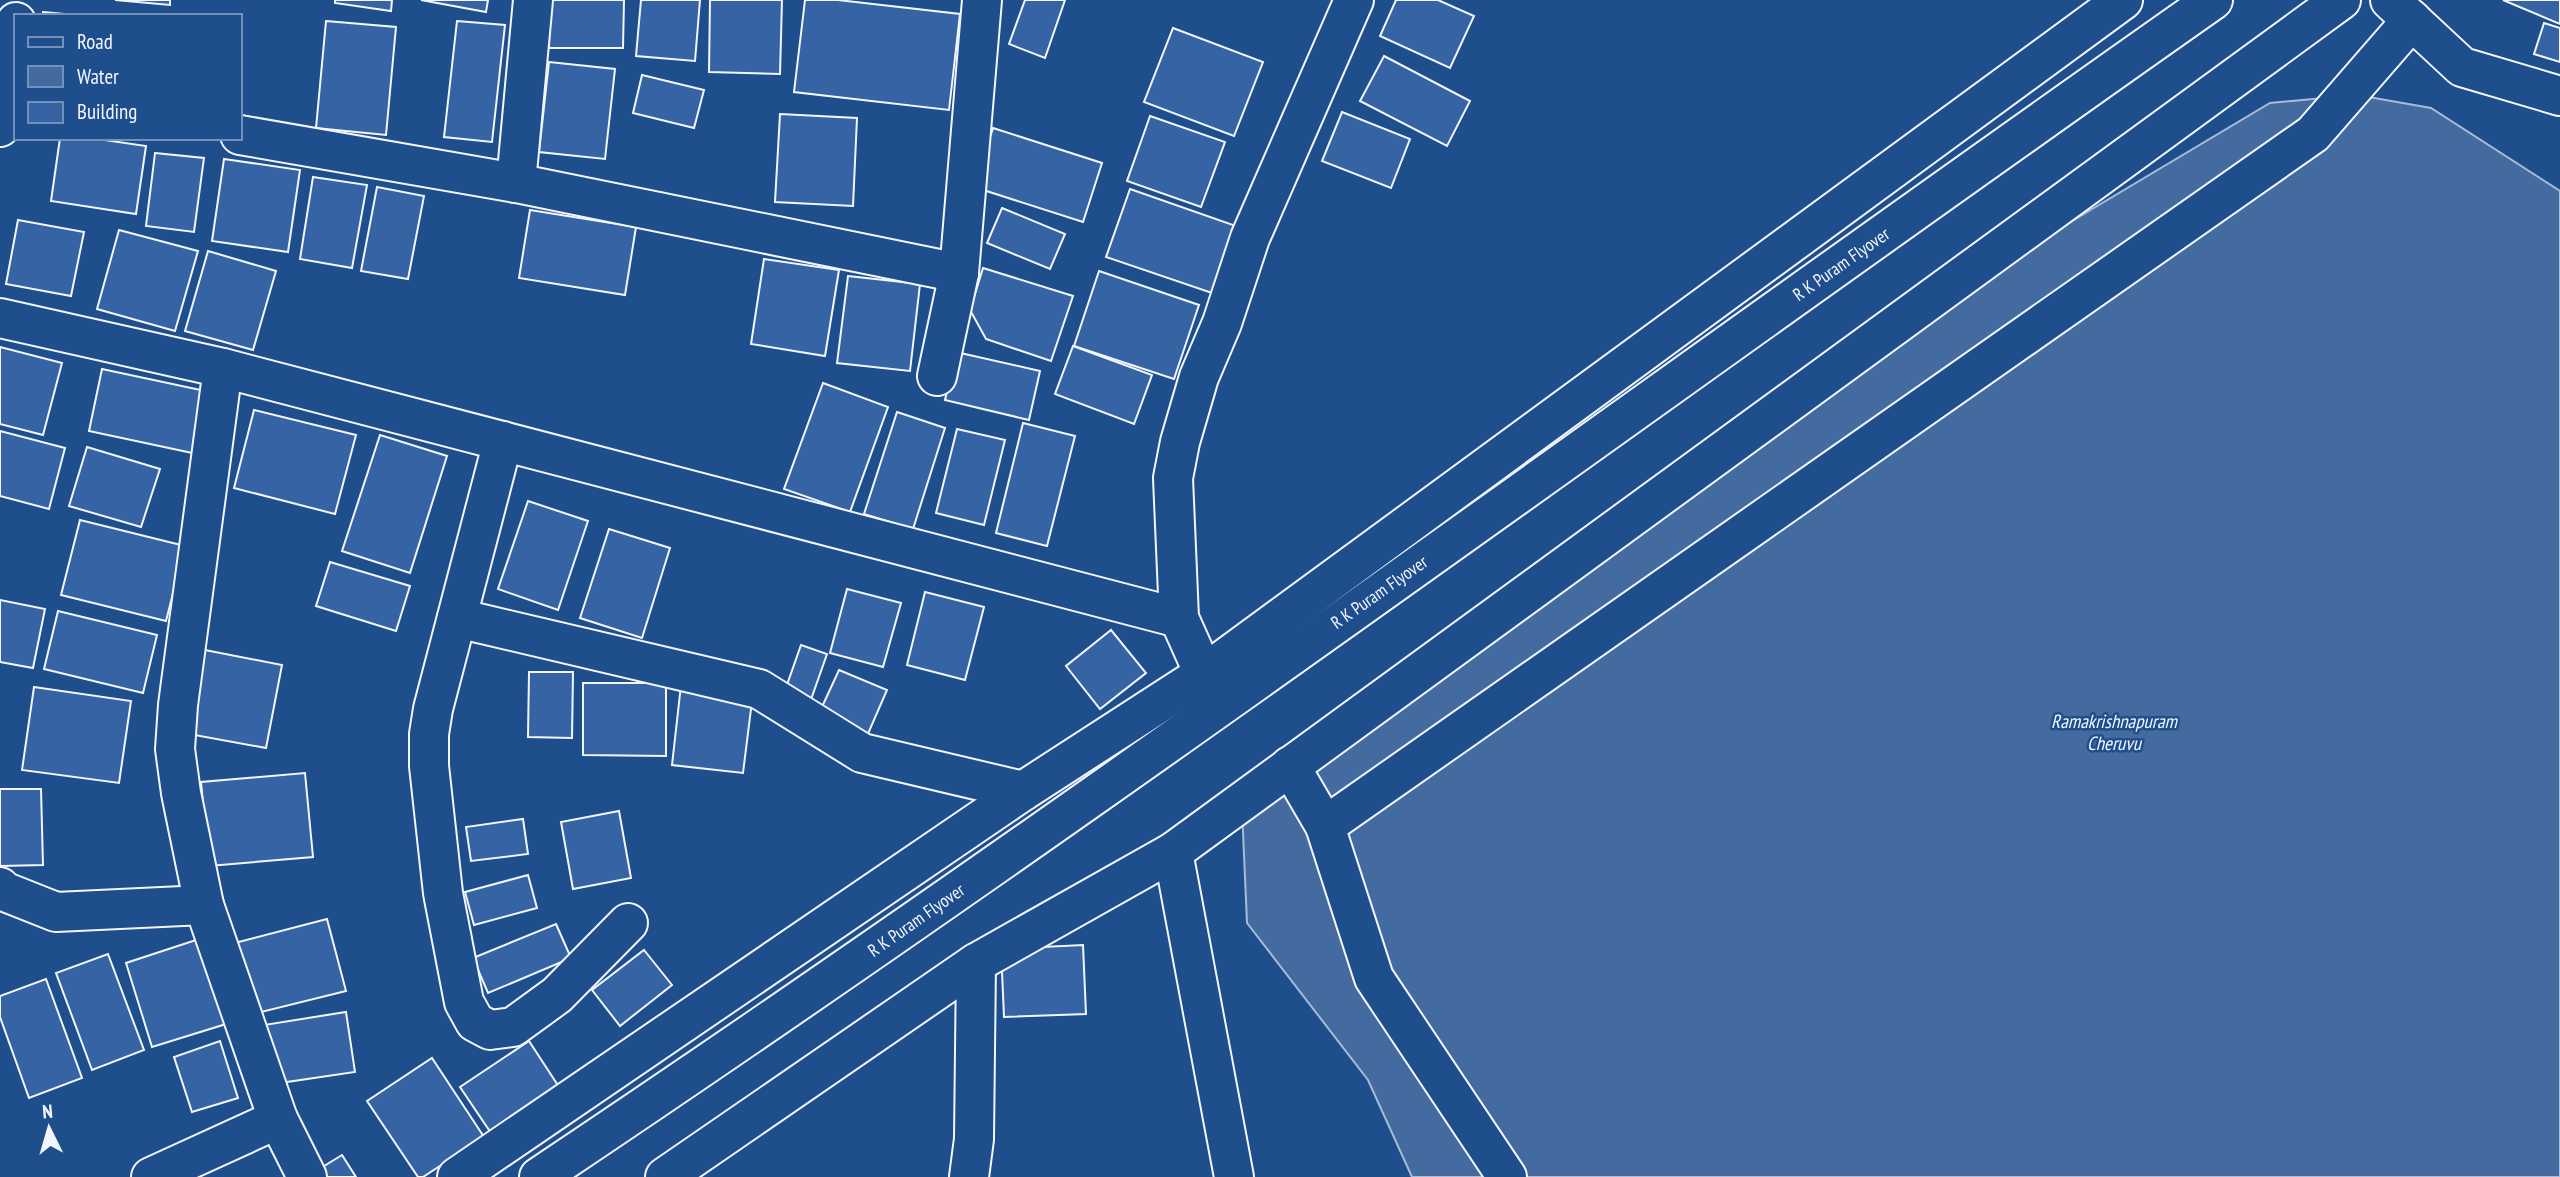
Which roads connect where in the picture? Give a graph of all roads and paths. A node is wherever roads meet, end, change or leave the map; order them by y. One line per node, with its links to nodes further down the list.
1 (533, 0): 12 (street)
2 (982, 0): 13 (street)
3 (1354, 0): 19 (street)
4 (2123, 0): 20 (street)
5 (2213, 0): 33 (street, R K Puram Flyover)
6 (2341, 0): 21 (street)
7 (2401, 10): 9 (street); 23 (street)
8 (14, 41): 10 (street)
9 (2560, 96)
10 (7, 106)
11 (242, 135): 12 (street)
12 (516, 183): 13 (street)
13 (960, 273): 16 (street)
14 (0, 318): 15 (street)
15 (223, 368): 17 (street); 26 (street)
16 (937, 376)
17 (503, 441): 18 (street); 19 (street)
18 (457, 618): 22 (street); 27 (street)
19 (1179, 618): 20 (street)
20 (1204, 674): 22 (street)
21 (1290, 766): 23 (street); 24 (street)
22 (1023, 790): 32 (street)
23 (1325, 826): 37 (street)
24 (1173, 852): 28 (street); 36 (street)
25 (0, 887): 26 (street)
26 (204, 905): 29 (street)
27 (628, 923)
28 (976, 963): 34 (street); 35 (street)
29 (278, 1119): 30 (street); 31 (street)
30 (151, 1177)
31 (307, 1177)
32 (457, 1177)
33 (539, 1177)
34 (665, 1177)
35 (969, 1177)
36 (1234, 1177)
37 (1507, 1177)

